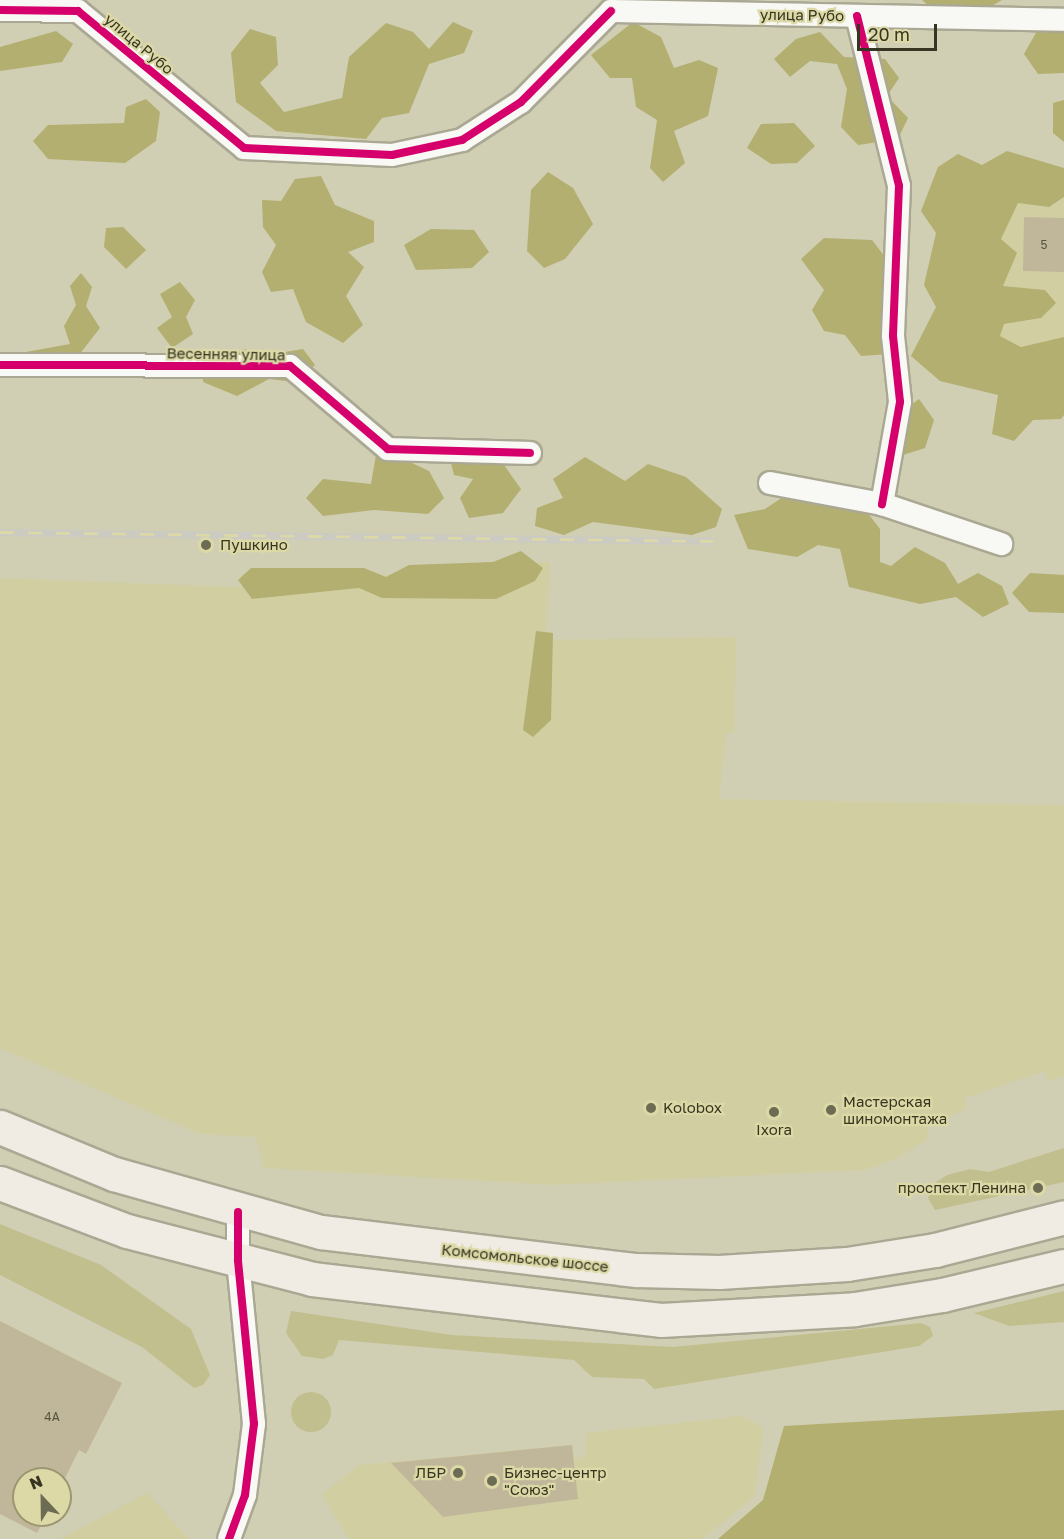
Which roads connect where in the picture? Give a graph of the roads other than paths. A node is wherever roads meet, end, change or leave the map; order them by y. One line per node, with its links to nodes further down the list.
1 (607, 6): 2 (street, улица Рубо); 3 (street, улица Рубо)
2 (0, 10)
3 (857, 16): 4 (street, улица Рубо); 8 (street)
4 (1064, 20)
5 (0, 365): 6 (street, Весенняя улица)
6 (530, 453)
7 (770, 483): 8 (street)
8 (882, 504): 9 (street)
9 (1001, 544)
10 (0, 1127): 12 (main road, Комсомольское шоссе)
11 (0, 1183): 14 (main road)
12 (238, 1212): 13 (main road, Комсомольское шоссе); 14 (street)
13 (1064, 1216)
14 (238, 1260): 15 (main road); 16 (street)
15 (1064, 1266)
16 (229, 1539)

